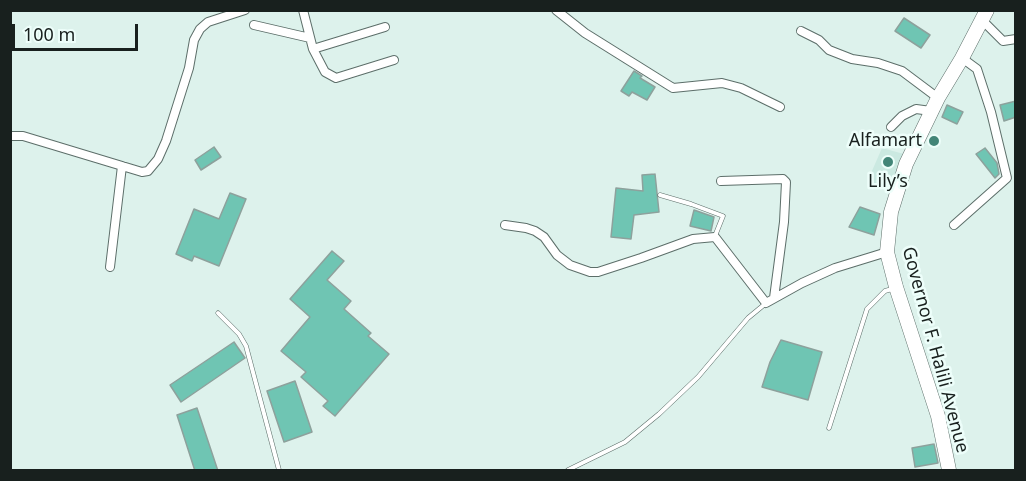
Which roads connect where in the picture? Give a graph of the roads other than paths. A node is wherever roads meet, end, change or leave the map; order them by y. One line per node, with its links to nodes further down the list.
1 (246, 10): 18 (street)
2 (303, 10): 8 (street)
3 (556, 10): 14 (street)
4 (985, 16): 9 (street); 11 (main road, Governor F. Halili Avenue)
5 (254, 25): 8 (street)
6 (385, 27): 10 (street)
7 (801, 31): 13 (street)
8 (310, 38): 10 (street)
9 (1016, 39)
10 (314, 49): 12 (street)
11 (962, 58): 13 (main road, Governor F. Halili Avenue); 22 (street)
12 (394, 60)
13 (938, 98): 15 (main road, Governor F. Halili Avenue)
14 (780, 107)
15 (931, 111): 16 (street); 24 (main road, Governor F. Halili Avenue)
16 (891, 127)
17 (10, 135): 18 (street)
18 (122, 166): 25 (street)
19 (721, 181): 27 (street)
20 (660, 195): 23 (lane)
21 (505, 225): 23 (street)
22 (954, 225)
23 (715, 237): 28 (street)
24 (887, 252): 26 (main road, Governor F. Halili Avenue); 27 (street)
25 (110, 267)
26 (896, 287): 30 (lane); 33 (main road, Governor F. Halili Avenue)
27 (774, 298): 28 (street)
28 (766, 303): 32 (lane)
29 (218, 313): 31 (lane)
30 (829, 428)
31 (279, 471)
32 (568, 471)
33 (950, 471)

